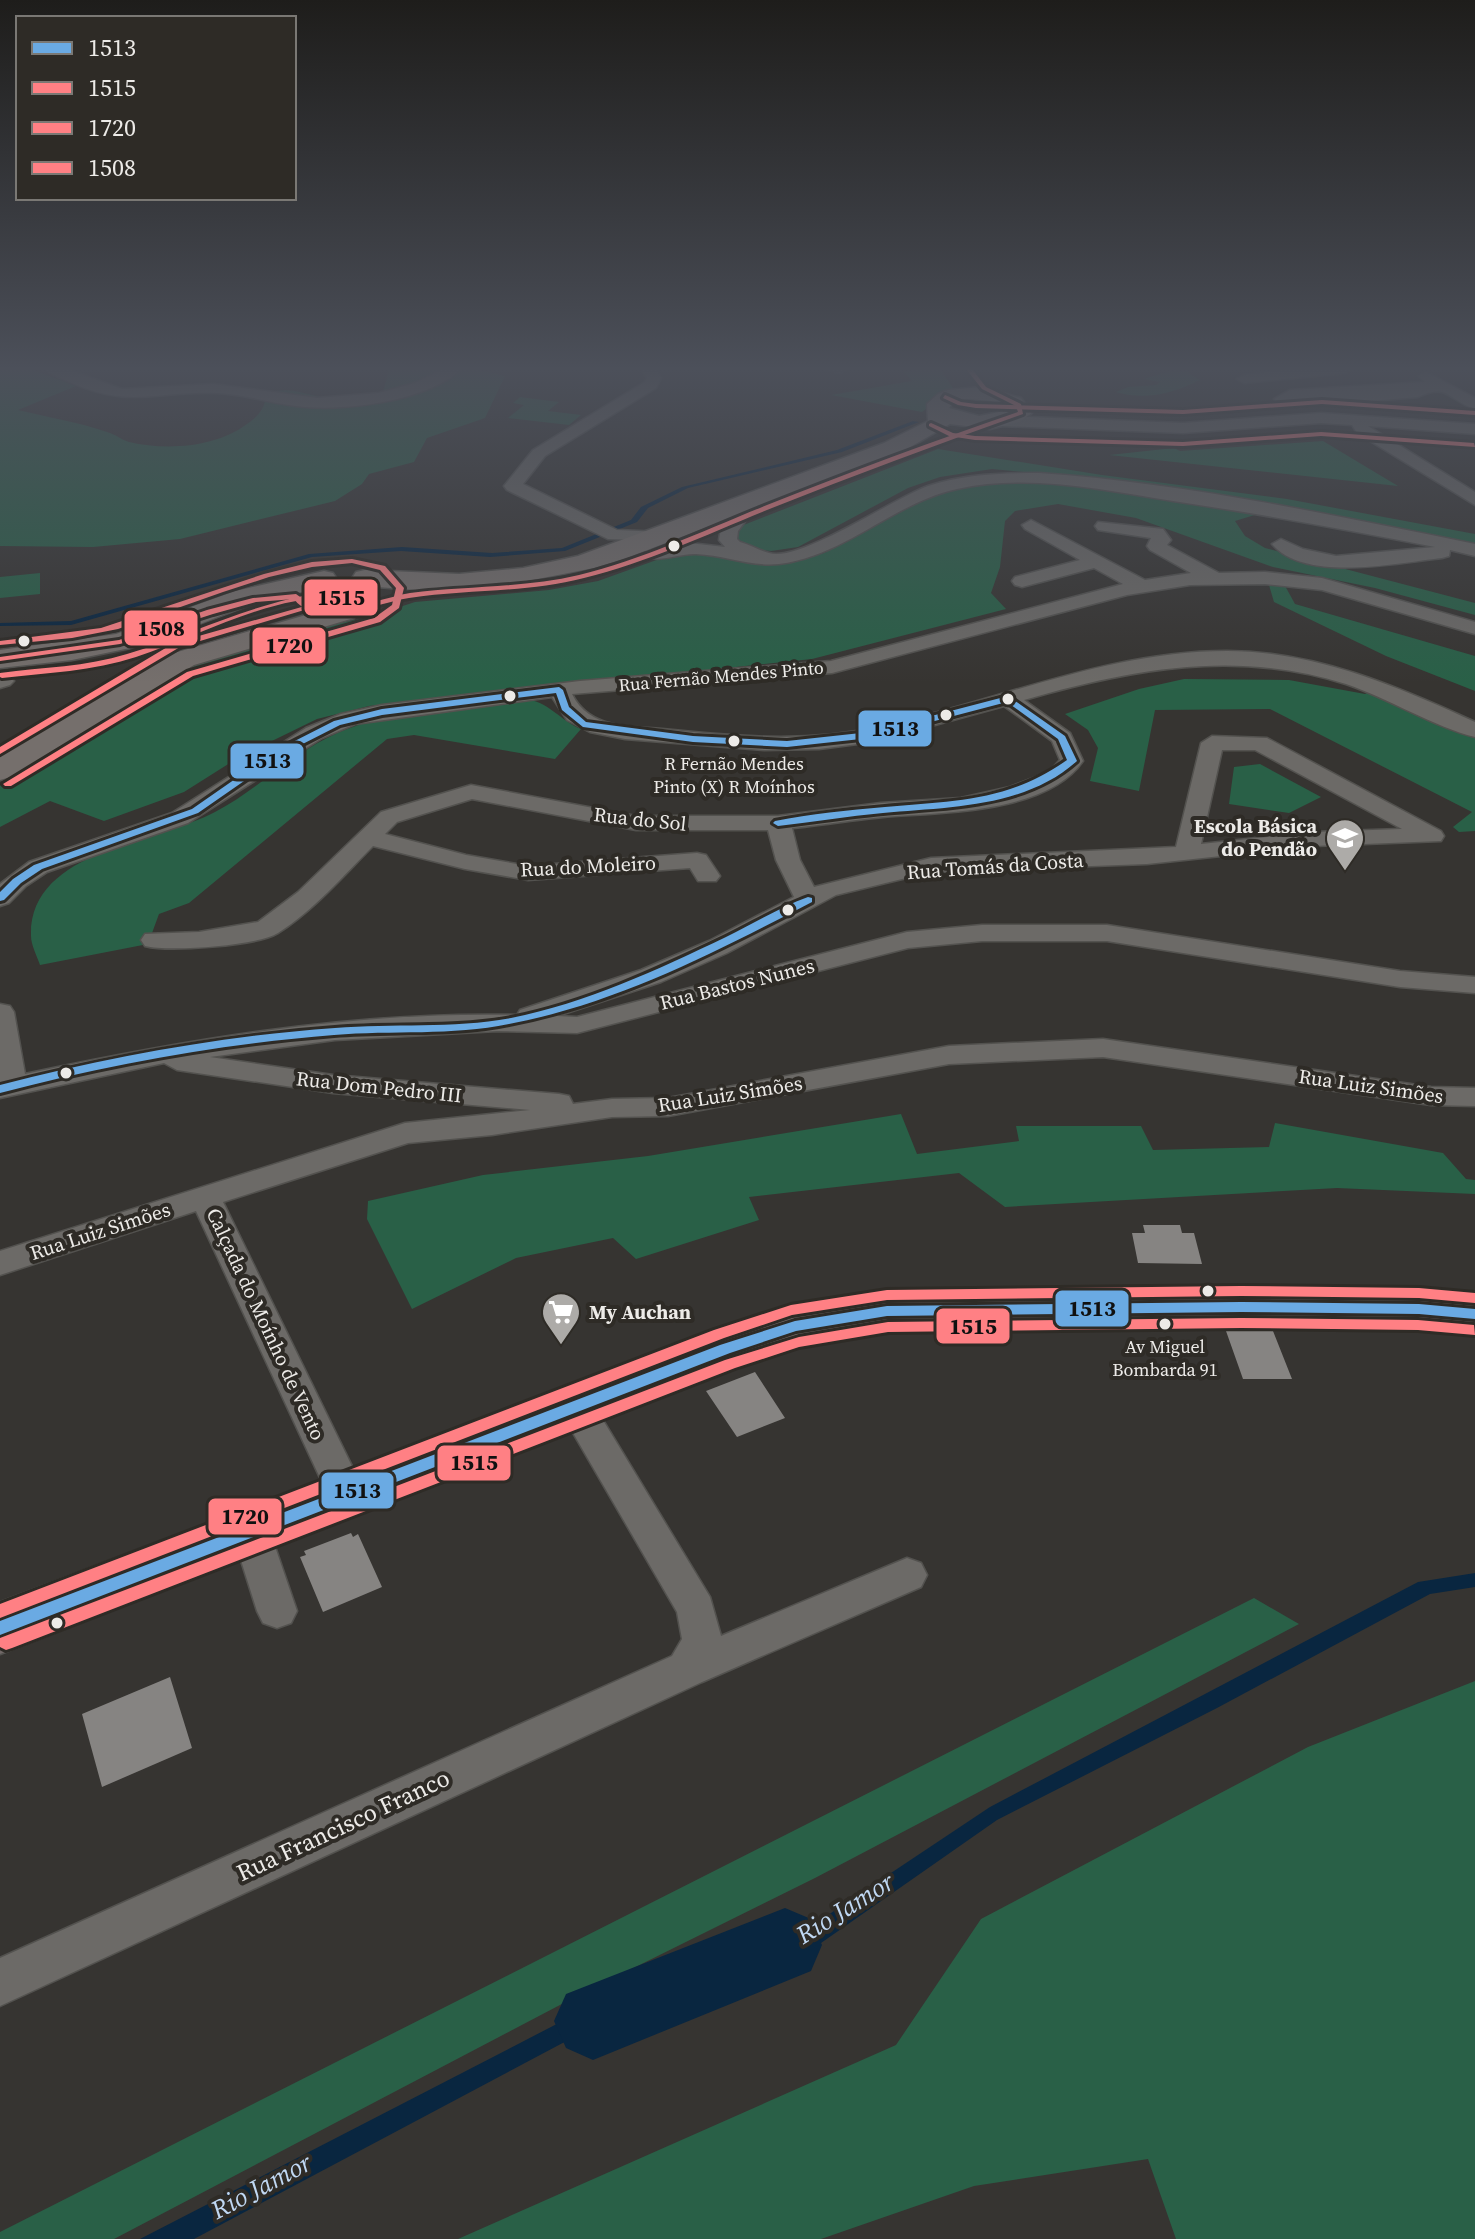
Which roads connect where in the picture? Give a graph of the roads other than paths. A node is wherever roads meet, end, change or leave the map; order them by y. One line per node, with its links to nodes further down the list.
1 (521, 473): 9 (street)
2 (830, 473): 11 (street)
3 (853, 473): 6 (street)
4 (1433, 473): 5 (street)
5 (1475, 500)
6 (737, 520): 11 (street); 13 (street)
7 (1031, 525): 14 (street)
8 (1104, 526): 15 (street)
9 (617, 544): 11 (street); 16 (street)
10 (1281, 544): 12 (street)
11 (657, 545): 13 (street); 21 (street)
12 (1468, 548): 13 (street)
13 (792, 556)
14 (1098, 561): 18 (street); 19 (street)
15 (1212, 577): 19 (street, Rua Fernão Mendes Pinto); 24 (street, Rua Fernão Mendes Pinto)
16 (365, 578): 17 (street); 21 (street)
17 (324, 579): 20 (street); 22 (street)
18 (1022, 581)
19 (1141, 586): 26 (street, Rua Fernão Mendes Pinto)
20 (297, 600): 21 (street); 22 (street); 23 (street)
21 (356, 609): 30 (street)
22 (210, 612): 23 (street); 25 (street)
23 (262, 625): 29 (street)
24 (1475, 628)
25 (1, 674)
26 (559, 690): 27 (street); 35 (street, Rua Fernão Mendes Pinto)
27 (1008, 699): 28 (street); 31 (street, Rua do Sol)
28 (1475, 730)
29 (0, 754)
30 (0, 770)
31 (778, 823): 32 (street, Rua do Sol); 36 (street)
32 (367, 837): 34 (street, Rua do Moleiro); 37 (street, Rua do Sol)
33 (1186, 854): 33 (street, Rua Tomás da Costa); 36 (street, Rua Tomás da Costa)
34 (707, 876)
35 (0, 898)
36 (808, 900): 40 (street, Rua Tomás da Costa)
37 (154, 940)
38 (1475, 985): 40 (street, Rua Bastos Nunes)
39 (0, 1012): 42 (street)
40 (497, 1023): 41 (street, Rua Bastos Nunes)
41 (147, 1057): 42 (street, Rua Bastos Nunes); 44 (street, Rua Dom Pedro III)
42 (6, 1087)
43 (1475, 1097): 44 (street, Rua Luiz Simões)
44 (612, 1108): 45 (street, Rua Luiz Simões)
45 (205, 1197): 46 (street, Rua Luiz Simões); 49 (street, Calçada do Moínho de Vento)
46 (0, 1263)
47 (1475, 1314): 48 (main road)
48 (576, 1407): 49 (main road); 54 (street)
49 (347, 1495): 50 (main road)
50 (251, 1532): 52 (street); 53 (main road)
51 (907, 1575): 54 (street, Rua Francisco Franco)
52 (277, 1611)
53 (0, 1628)
54 (687, 1669): 55 (street, Rua Francisco Franco)
55 (0, 1982)

